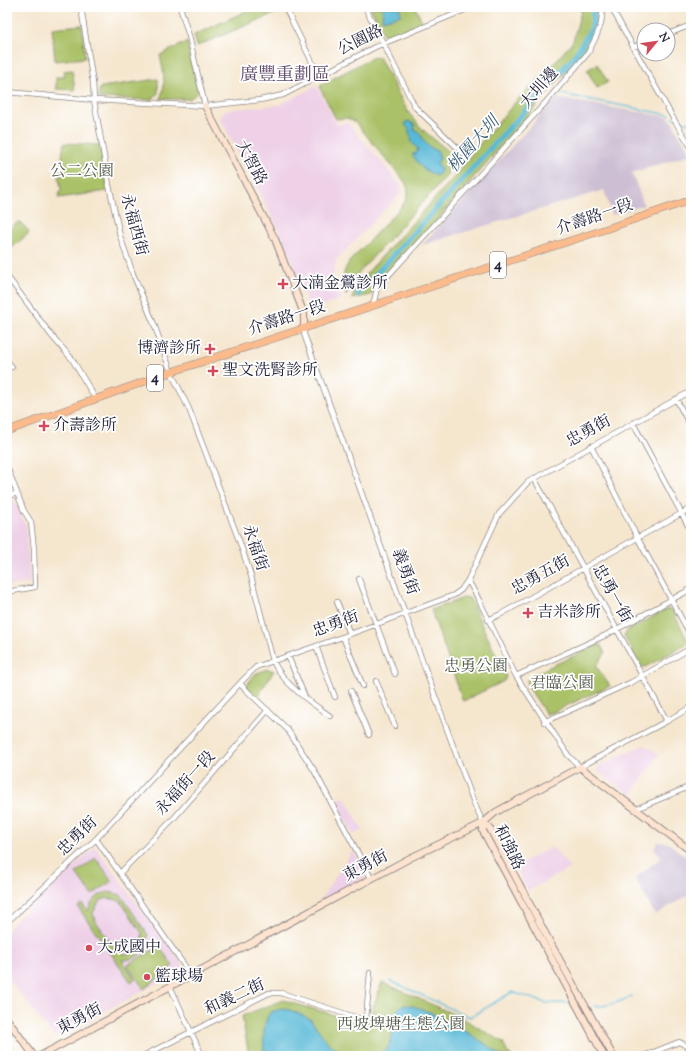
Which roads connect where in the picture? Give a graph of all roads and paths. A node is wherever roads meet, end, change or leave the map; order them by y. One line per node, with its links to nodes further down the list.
1 (81, 7): 15 (street, 永福西街)
2 (180, 7): 16 (street, 大智路)
3 (285, 7): 13 (street)
4 (365, 7): 10 (street)
5 (472, 7): 10 (street, 公園路)
6 (603, 7): 21 (street, 大圳邊)
7 (611, 7): 12 (street)
8 (691, 25): 9 (street)
9 (676, 31)
10 (383, 44): 13 (street, 公園路); 18 (street)
11 (636, 46): 12 (street)
12 (633, 47): 17 (street)
13 (319, 76): 16 (street, 公園路)
14 (7, 92): 15 (street, 公園路)
15 (94, 100): 16 (street, 公園路); 25 (street, 永福西街)
16 (205, 106): 22 (street, 大智路)
17 (691, 147)
18 (467, 157)
19 (691, 200): 21 (main road, 介壽路一段 / 4)
20 (7, 276): 27 (street)
21 (373, 306): 22 (main road, 介壽路一段 / 4)
22 (304, 328): 25 (main road, 介壽路一段 / 4); 48 (street, 義勇街)
23 (7, 361): 24 (street)
24 (12, 367)
25 (171, 372): 27 (main road, 介壽路一段 / 4); 58 (street, 永福街)
26 (691, 391): 28 (street, 忠勇街)
27 (94, 398): 31 (main road, 介壽路一段 / 4)
28 (676, 399): 29 (street, 忠勇街); 30 (street)
29 (633, 423): 32 (street, 忠勇街); 38 (street)
30 (691, 427)
31 (7, 431)
32 (591, 446): 34 (street, 忠勇街); 40 (street)
33 (7, 467): 35 (street)
34 (534, 478): 41 (street, 忠勇一街); 43 (street, 忠勇街)
35 (17, 494): 36 (street); 45 (street)
36 (7, 497)
37 (691, 508): 38 (street, 忠勇五街)
38 (681, 513): 39 (street); 40 (street, 忠勇五街)
39 (691, 531)
40 (637, 537): 41 (street, 忠勇五街); 46 (street)
41 (582, 568): 49 (street, 忠勇五街); 51 (street, 忠勇一街)
42 (359, 579): 50 (street)
43 (468, 580): 48 (street, 忠勇街); 49 (street)
44 (691, 589): 46 (street)
45 (7, 592)
46 (671, 600): 51 (street); 54 (street)
47 (337, 602): 52 (street)
48 (405, 613): 50 (street, 忠勇街); 78 (street, 義勇街)
49 (488, 620): 60 (street)
50 (376, 624): 52 (street, 忠勇街); 59 (street)
51 (616, 630): 60 (street); 61 (street, 忠勇一街)
52 (350, 634): 53 (street, 忠勇街)
53 (344, 636): 55 (street, 忠勇街); 64 (street)
54 (691, 636)
55 (316, 646): 57 (street, 忠勇街); 67 (street)
56 (691, 648): 61 (street)
57 (288, 656): 58 (street, 忠勇街); 66 (street)
58 (273, 661): 63 (street, 忠勇街); 66 (street, 永福街)
59 (395, 674)
60 (516, 676): 72 (street)
61 (642, 676): 71 (street, 忠勇一街); 72 (street)
62 (376, 681): 73 (street)
63 (240, 684): 69 (street); 79 (street, 忠勇街)
64 (363, 686)
65 (351, 691): 74 (street)
66 (305, 696): 70 (street, 永福街)
67 (335, 697)
68 (691, 707): 71 (street)
69 (268, 710): 81 (street, 永福街一段); 82 (street)
70 (330, 716)
71 (667, 721): 75 (street)
72 (544, 722): 75 (street)
73 (395, 726)
74 (369, 735)
75 (580, 767): 77 (street); 78 (street, 東勇街)
76 (691, 786): 77 (street)
77 (636, 809): 80 (street)
78 (483, 823): 82 (street, 東勇街); 94 (street, 和強路); 95 (street, 和強路)
79 (96, 839): 81 (street); 83 (street, 忠勇街)
80 (691, 851)
81 (120, 873): 85 (street)
82 (371, 878): 85 (street, 東勇街)
83 (7, 922)
84 (370, 973): 88 (street, 和義二街)
85 (191, 975): 86 (street, 東勇街)
86 (170, 986): 88 (street); 91 (street, 東勇街)
87 (7, 1021): 90 (street)
88 (191, 1033): 92 (street, 和義二街); 93 (street)
89 (691, 1048): 96 (street)
90 (34, 1056)
91 (40, 1056)
92 (143, 1056)
93 (202, 1056)
94 (604, 1056)
95 (612, 1056)
96 (644, 1056)

